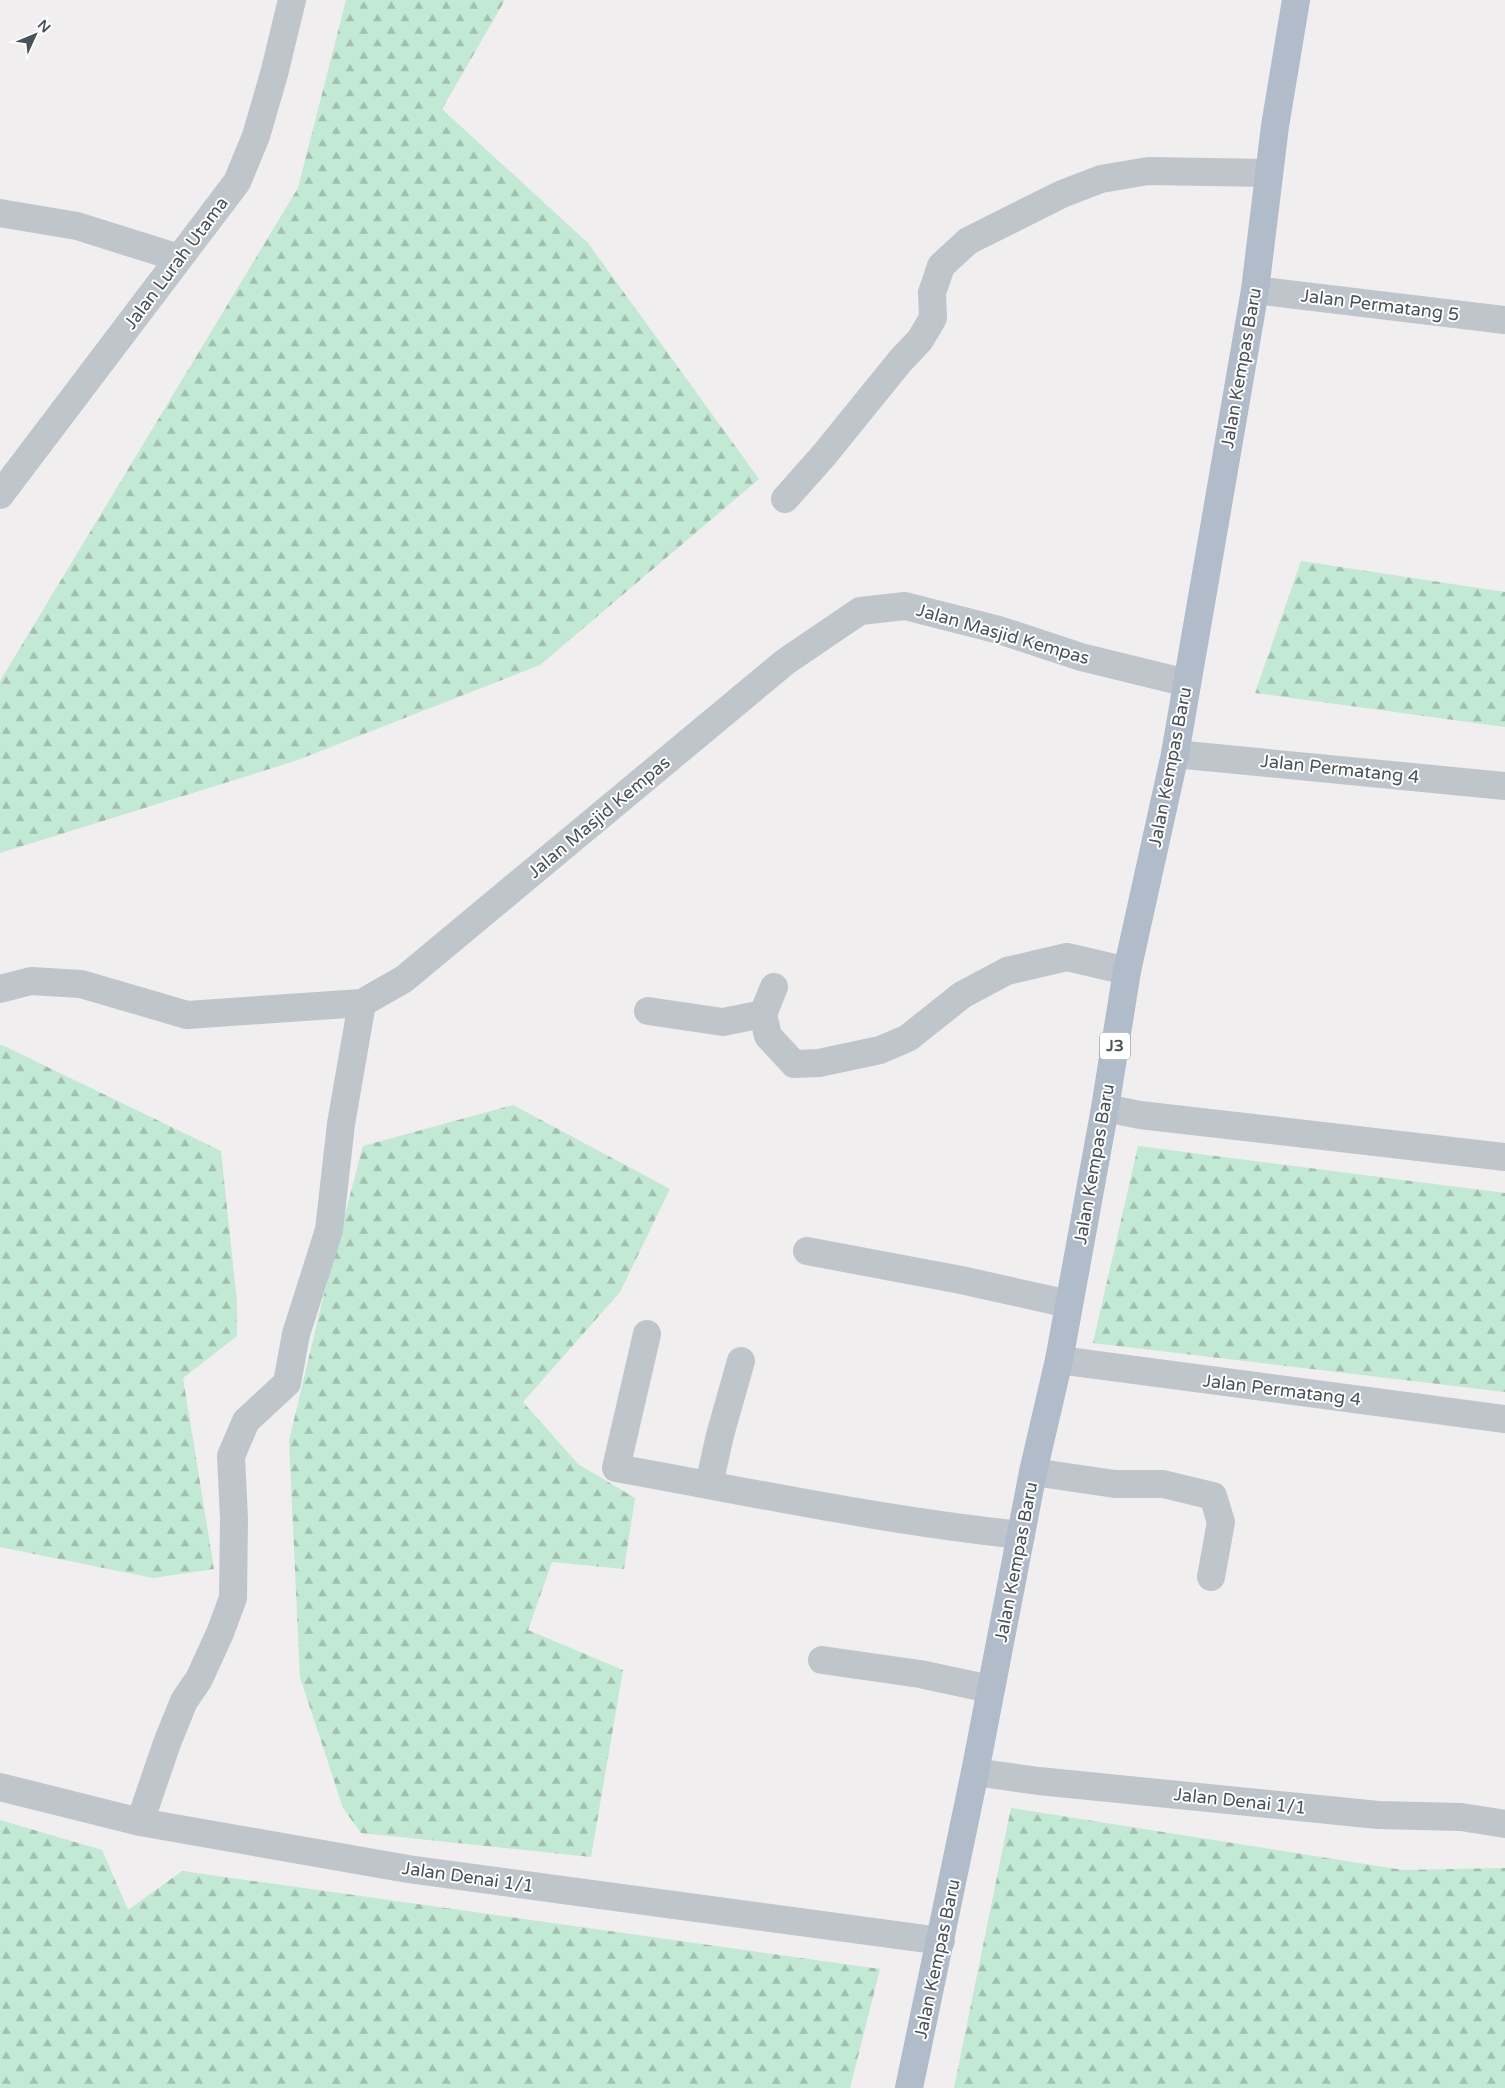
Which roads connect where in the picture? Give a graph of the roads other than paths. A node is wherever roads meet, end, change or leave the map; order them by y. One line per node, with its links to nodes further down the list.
1 (292, 0): 5 (street, Jalan Lurah Utama)
2 (1296, 0): 3 (main road, Jalan Kempas Baru / J3)
3 (1269, 173): 6 (main road, Jalan Kempas Baru / J3); 9 (street)
4 (0, 213): 5 (street)
5 (179, 258): 8 (street, Jalan Lurah Utama)
6 (1254, 290): 7 (street, Jalan Permatang 5); 10 (main road, Jalan Kempas Baru / J3)
7 (1505, 320)
8 (0, 495)
9 (785, 499)
10 (1187, 683): 11 (main road, Jalan Kempas Baru / J3); 16 (street, Jalan Masjid Kempas)
11 (1174, 754): 12 (street, Jalan Permatang 4); 13 (main road, Jalan Kempas Baru / J3)
12 (1505, 786)
13 (1127, 971): 18 (street); 19 (main road, Jalan Kempas Baru / J3)
14 (774, 987): 18 (street)
15 (0, 989): 16 (street, Jalan Masjid Kempas)
16 (362, 1003): 35 (street)
17 (648, 1011): 18 (street)
18 (763, 1014)
19 (1105, 1108): 20 (street); 22 (main road, Jalan Kempas Baru / J3)
20 (1505, 1157)
21 (808, 1251): 22 (street)
22 (1069, 1304): 24 (main road, Jalan Kempas Baru / J3)
23 (647, 1334): 28 (street)
24 (1059, 1360): 26 (street, Jalan Permatang 4); 27 (main road, Jalan Kempas Baru / J3)
25 (741, 1361): 28 (street)
26 (1505, 1419)
27 (1033, 1472): 29 (main road, Jalan Kempas Baru / J3); 30 (street)
28 (709, 1485): 29 (street)
29 (1021, 1535): 32 (main road, Jalan Kempas Baru / J3)
30 (1211, 1577)
31 (822, 1660): 32 (street)
32 (990, 1689): 33 (main road, Jalan Kempas Baru / J3)
33 (975, 1772): 36 (street, Jalan Denai 1/1); 37 (main road, Jalan Kempas Baru / J3)
34 (0, 1787): 35 (street, Jalan Denai 1/1)
35 (140, 1822): 37 (street, Jalan Denai 1/1)
36 (1505, 1824)
37 (941, 1941): 38 (main road, Jalan Kempas Baru / J3)
38 (909, 2088)

